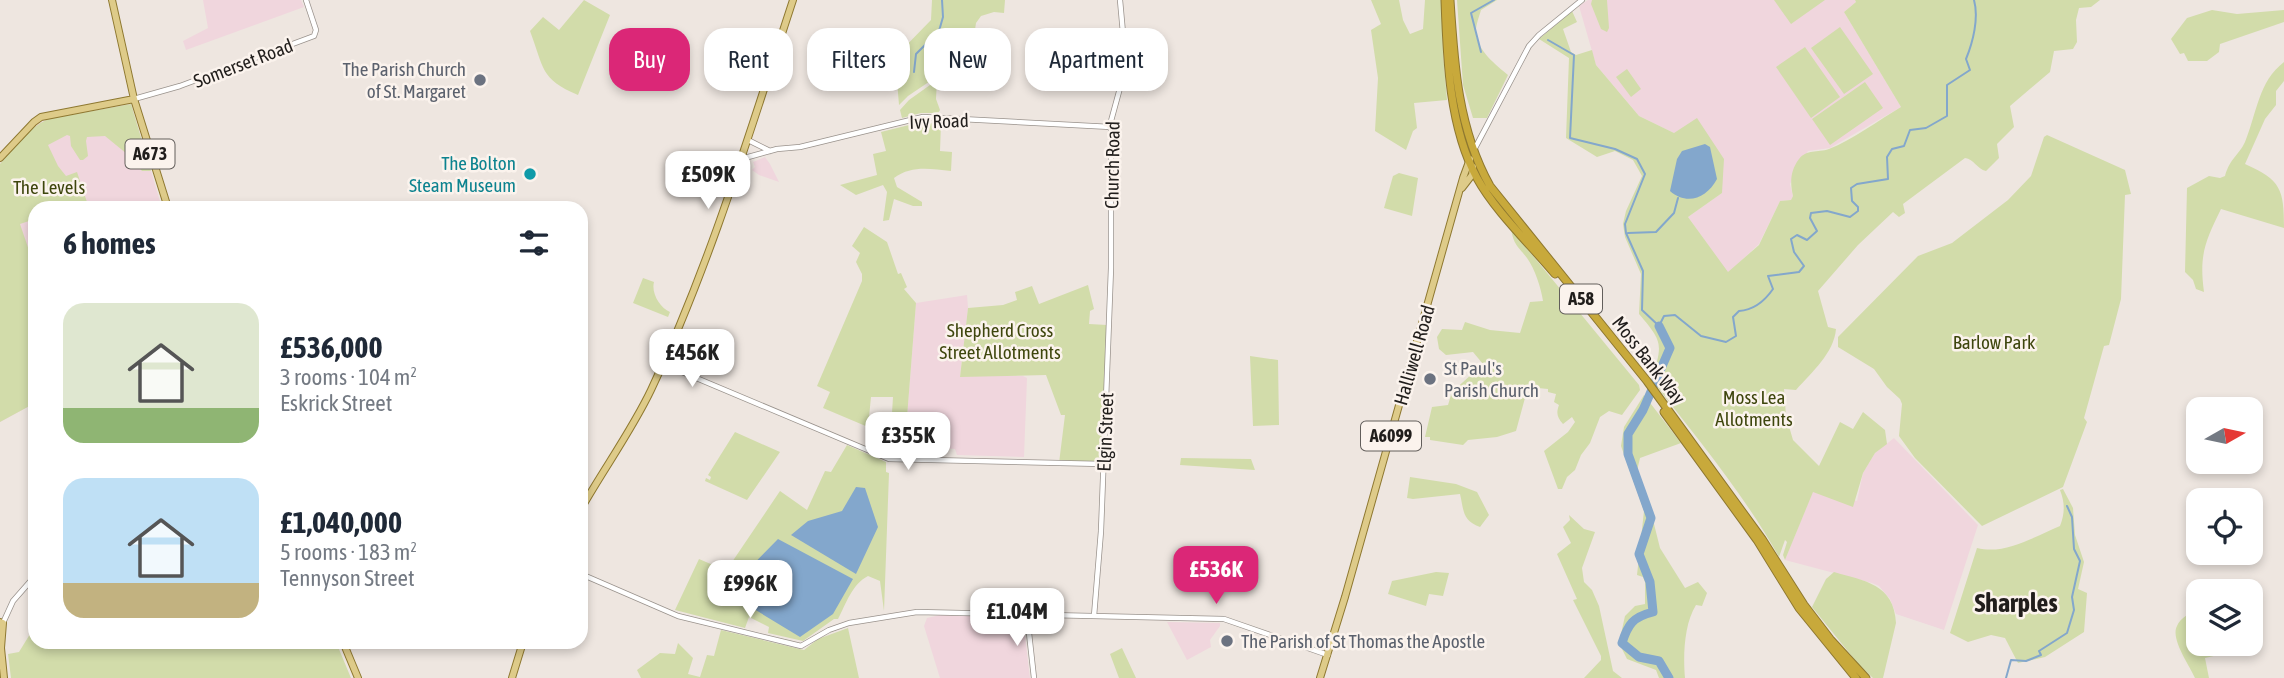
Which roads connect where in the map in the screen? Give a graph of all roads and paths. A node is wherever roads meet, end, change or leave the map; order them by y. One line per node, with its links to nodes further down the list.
1 (112, 0): 7 (main road, A673)
2 (306, 0): 7 (street, Somerset Road)
3 (793, 0): 9 (main road)
4 (1120, 0): 8 (street, Church Road)
5 (1448, 0): 11 (highway, Moss Bank Way / A58); 14 (highway, Moss Bank Way / A58)
6 (1582, 0): 11 (street)
7 (134, 99): 12 (main road); 17 (main road, A673)
8 (1111, 127): 10 (street, Ivy Road); 18 (street, Church Road)
9 (747, 139): 10 (street); 13 (main road)
10 (771, 151): 13 (street, Ivy Road)
11 (1473, 153): 14 (main road, Halliwell Road / A6099); 15 (main road); 38 (highway, Moss Bank Way / A58)
12 (0, 158)
13 (740, 159): 19 (main road)
14 (1469, 162): 15 (highway, Moss Bank Way / A58); 16 (main road, Halliwell Road / A6099)
15 (1473, 170): 16 (main road); 37 (highway, Moss Bank Way / A58)
16 (1460, 193): 31 (main road, Halliwell Road / A6099)
17 (166, 201)
18 (1112, 248): 20 (street, Elgin Street)
19 (662, 363): 20 (street); 21 (main road)
20 (1103, 464): 25 (street, Elgin Street)
21 (588, 497)
22 (588, 577): 24 (street)
23 (28, 584): 26 (street)
24 (1027, 615): 25 (street); 35 (street)
25 (1094, 616): 31 (street)
26 (2, 622): 27 (main road)
27 (1, 634): 28 (main road)
28 (1, 647): 32 (main road)
29 (346, 649): 33 (main road)
30 (521, 649): 34 (main road)
31 (1328, 656): 36 (main road, Halliwell Road / A6099)
32 (4, 678)
33 (358, 678)
34 (512, 678)
35 (1034, 678)
36 (1320, 678)
37 (1856, 678)
38 (1866, 678)

